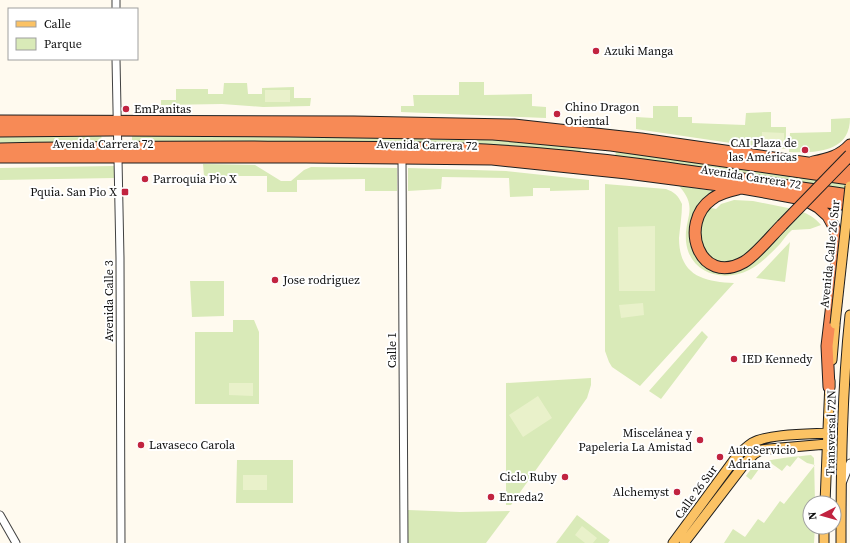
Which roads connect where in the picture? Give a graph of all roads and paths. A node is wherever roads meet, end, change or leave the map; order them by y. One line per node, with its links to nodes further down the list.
1 (116, 60): 5 (street, Avenida Calle 3)
2 (0, 121): 5 (highway, Avenida Carrera 72)
3 (227, 121): 4 (highway, Avenida Carrera 72); 5 (highway, Avenida Carrera 72); 7 (highway)
4 (474, 124): 8 (highway); 19 (highway, Avenida Carrera 72)
5 (116, 126): 6 (highway, Avenida Carrera 72); 7 (highway, Avenida Carrera 72); 12 (street, Avenida Calle 3)
6 (0, 131)
7 (254, 131): 8 (highway, Avenida Carrera 72)
8 (452, 133): 23 (highway, Avenida Carrera 72)
9 (850, 145): 19 (highway)
10 (0, 149): 12 (highway, Avenida Carrera 72)
11 (474, 150): 12 (highway, Avenida Carrera 72); 18 (highway); 20 (highway, Avenida Carrera 72)
12 (117, 152): 16 (highway, Avenida Carrera 72); 17 (highway, Avenida Carrera 72); 43 (street, Avenida Calle 3)
13 (0, 153): 16 (highway)
14 (850, 155): 25 (highway, bridge)
15 (0, 157): 16 (highway, Avenida Carrera 72)
16 (16, 157)
17 (402, 158): 18 (highway, Avenida Carrera 72); 44 (street, Calle 1)
18 (507, 161): 22 (highway, Avenida Carrera 72)
19 (804, 163): 21 (highway, Avenida Carrera 72)
20 (654, 167): 22 (highway); 26 (highway, Avenida Carrera 72)
21 (850, 169)
22 (627, 172): 25 (highway, Avenida Carrera 72)
23 (850, 179)
24 (850, 186): 30 (main road, Avenida Calle 26 Sur, bridge)
25 (742, 188): 27 (highway, Avenida Carrera 72)
26 (850, 195)
27 (797, 198): 28 (highway, Avenida Carrera 72); 31 (highway)
28 (850, 205)
29 (850, 319): 32 (main road, Transversal 72N)
30 (835, 324): 31 (main road, Transversal 72N)
31 (829, 387): 34 (main road, Transversal 72N)
32 (842, 414): 33 (street); 39 (main road, Transversal 72N)
33 (850, 425)
34 (827, 433): 35 (main road, Transversal 72N); 36 (main road, Calle 26 Sur)
35 (827, 444): 37 (main road, Calle 26 Sur); 40 (main road, Transversal 72N)
36 (737, 456): 37 (main road); 45 (main road, Calle 26 Sur)
37 (746, 462): 46 (main road, Calle 26 Sur)
38 (850, 463): 39 (street)
39 (841, 486): 47 (main road, Transversal 72N)
40 (825, 495)
41 (0, 515): 42 (street)
42 (16, 543)
43 (121, 543)
44 (404, 543)
45 (673, 543)
46 (684, 543)
47 (841, 543)

